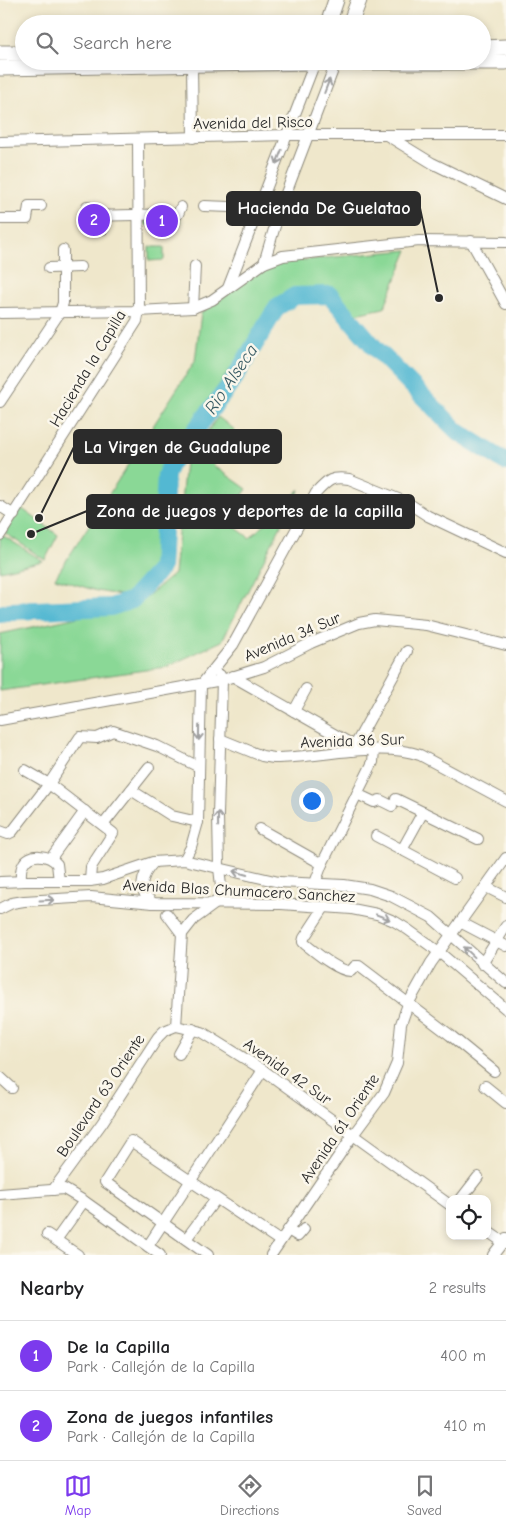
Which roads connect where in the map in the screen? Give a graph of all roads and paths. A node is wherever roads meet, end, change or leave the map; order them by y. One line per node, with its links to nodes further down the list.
1 (336, 0): 3 (main road)
2 (359, 0): 4 (main road)
3 (331, 15)
4 (353, 15)
5 (506, 47): 6 (main road)
6 (491, 48)
7 (15, 53): 8 (main road)
8 (0, 54)
9 (491, 62): 10 (main road)
10 (506, 62)
11 (0, 68): 12 (main road)
12 (15, 68)
13 (192, 70): 20 (street)
14 (312, 70): 16 (street)
15 (333, 70): 18 (street, one-way to 15)
16 (287, 135): 18 (street, Avenida del Risco); 20 (street, Avenida del Risco); 27 (street, one-way to 27)
17 (506, 135): 19 (street, Avenida del Risco)
18 (308, 136): 19 (street, Avenida del Risco); 28 (street)
19 (386, 136): 23 (street)
20 (193, 138): 21 (street, Avenida del Risco)
21 (138, 139): 22 (street, Avenida del Risco); 31 (street, Hacienda la Capilla)
22 (0, 142)
23 (506, 199)
24 (41, 206): 32 (street)
25 (87, 206): 30 (street)
26 (204, 206): 27 (street)
27 (260, 207): 28 (street); 42 (street)
28 (280, 209): 37 (street)
29 (180, 210): 31 (street)
30 (103, 215): 31 (street); 33 (street)
31 (138, 215): 45 (street, Hacienda la Capilla)
32 (0, 218)
33 (103, 228)
34 (471, 241): 35 (street); 37 (street); 43 (street)
35 (506, 242)
36 (63, 250): 41 (street)
37 (264, 264): 42 (street)
38 (195, 266): 44 (street)
39 (80, 267): 41 (street)
40 (49, 268): 41 (street)
41 (62, 268): 46 (street)
42 (228, 288): 44 (street)
43 (506, 304)
44 (194, 308): 45 (street)
45 (139, 311): 46 (street); 50 (street, Hacienda la Capilla)
46 (60, 312): 47 (street); 48 (street)
47 (0, 313)
48 (0, 402)
49 (0, 506): 50 (street)
50 (14, 515): 51 (street, Hacienda la Capilla)
51 (0, 535)
52 (506, 553): 55 (street)
53 (506, 645): 56 (street, Avenida 34 Sur)
54 (407, 651): 62 (street)
55 (217, 665): 56 (street); 57 (street)
56 (227, 678): 57 (street, Avenida 34 Sur); 59 (street); 61 (street)
57 (200, 684): 60 (street, Avenida 34 Sur); 64 (street, one-way to 64)
58 (306, 688): 59 (street)
59 (294, 711): 62 (street)
60 (0, 720)
61 (220, 739): 62 (street, Avenida 36 Sur); 85 (street, one-way to 61)
62 (354, 749): 63 (street, Avenida 36 Sur)
63 (374, 750): 69 (street); 70 (street, Avenida 36 Sur)
64 (199, 766): 67 (street); 73 (street)
65 (149, 767): 68 (street)
66 (25, 770): 67 (street)
67 (49, 784): 71 (street); 76 (street)
68 (131, 790): 73 (street); 74 (street)
69 (357, 794): 72 (street); 84 (street)
70 (506, 801)
71 (85, 811): 74 (street); 80 (street)
72 (423, 812): 78 (street); 79 (street)
73 (198, 822): 82 (street)
74 (102, 825): 89 (street)
75 (260, 829): 84 (street)
76 (4, 832)
77 (376, 836): 79 (street)
78 (478, 840)
79 (402, 850): 86 (street)
80 (51, 858): 87 (street); 88 (street)
81 (506, 858): 92 (street, Avenida 61 Oriente)
82 (184, 860): 83 (street, Avenida Blas Chumacero Sanchez); 85 (street, Avenida Blas Chumacero Sanchez)
83 (153, 862): 89 (street, Avenida Blas Chumacero Sanchez); 94 (street)
84 (322, 864): 91 (street)
85 (219, 868): 91 (street, Avenida Blas Chumacero Sanchez, one-way to 85); 95 (street)
86 (455, 878)
87 (21, 881): 88 (street, Avenida Blas Chumacero Sanchez); 90 (street, Avenida Blas Chumacero Sanchez)
88 (59, 881): 89 (street, Avenida Blas Chumacero Sanchez)
89 (90, 881)
90 (0, 882)
91 (315, 883): 102 (street, Avenida Blas Chumacero Sanchez)
92 (486, 886): 93 (street); 99 (street, Avenida 61 Oriente)
93 (506, 897)
94 (153, 903): 95 (street, Avenida Blas Chumacero Sanchez); 97 (street, Avenida Blas Chumacero Sanchez, one-way to 94)
95 (214, 904): 96 (street, Avenida Blas Chumacero Sanchez); 101 (street)
96 (325, 906): 105 (street, Avenida Blas Chumacero Sanchez, one-way to 105); 108 (street)
97 (0, 910)
98 (167, 914): 101 (street)
99 (460, 922): 102 (street, Avenida 61 Oriente); 103 (street)
100 (506, 926): 103 (street)
101 (182, 934): 110 (street)
102 (451, 935): 105 (street, Avenida 61 Oriente); 106 (street, Avenida Blas Chumacero Sanchez, one-way to 102)
103 (496, 941): 104 (street); 106 (street)
104 (506, 946)
105 (439, 952): 108 (street, Avenida 61 Oriente); 109 (street, Avenida Blas Chumacero Sanchez)
106 (482, 964): 107 (street, Avenida Blas Chumacero Sanchez)
107 (506, 983)
108 (408, 1004): 114 (street); 119 (street, Avenida 61 Oriente)
109 (506, 1009)
110 (176, 1026): 111 (street, Avenida 42 Sur); 122 (street, Boulevard 63 Oriente)
111 (193, 1029): 112 (street); 113 (street, Avenida 42 Sur)
112 (179, 1054)
113 (263, 1070): 119 (street, Avenida 42 Sur); 121 (street)
114 (494, 1071)
115 (0, 1077): 117 (street)
116 (484, 1086): 118 (street)
117 (12, 1088)
118 (506, 1103)
119 (353, 1135): 127 (street, Avenida 42 Sur); 130 (street, Avenida 61 Oriente)
120 (478, 1177): 124 (street)
121 (190, 1181): 125 (street); 128 (street); 128 (street)
122 (53, 1190): 123 (street); 126 (street)
123 (0, 1194)
124 (464, 1195)
125 (216, 1199): 132 (street); 134 (street)
126 (84, 1201): 135 (street); 136 (street)
127 (446, 1202)
128 (162, 1223): 132 (street); 135 (street)
129 (304, 1229): 130 (street)
130 (288, 1230): 134 (street, Avenida 61 Oriente)
131 (491, 1233): 133 (street)
132 (186, 1240): 138 (street)
133 (505, 1241): 140 (street)
134 (280, 1242): 139 (street, Avenida 61 Oriente)
135 (148, 1246): 137 (street)
136 (78, 1255)
137 (160, 1255)
138 (208, 1255)
139 (271, 1255)
140 (492, 1255)

